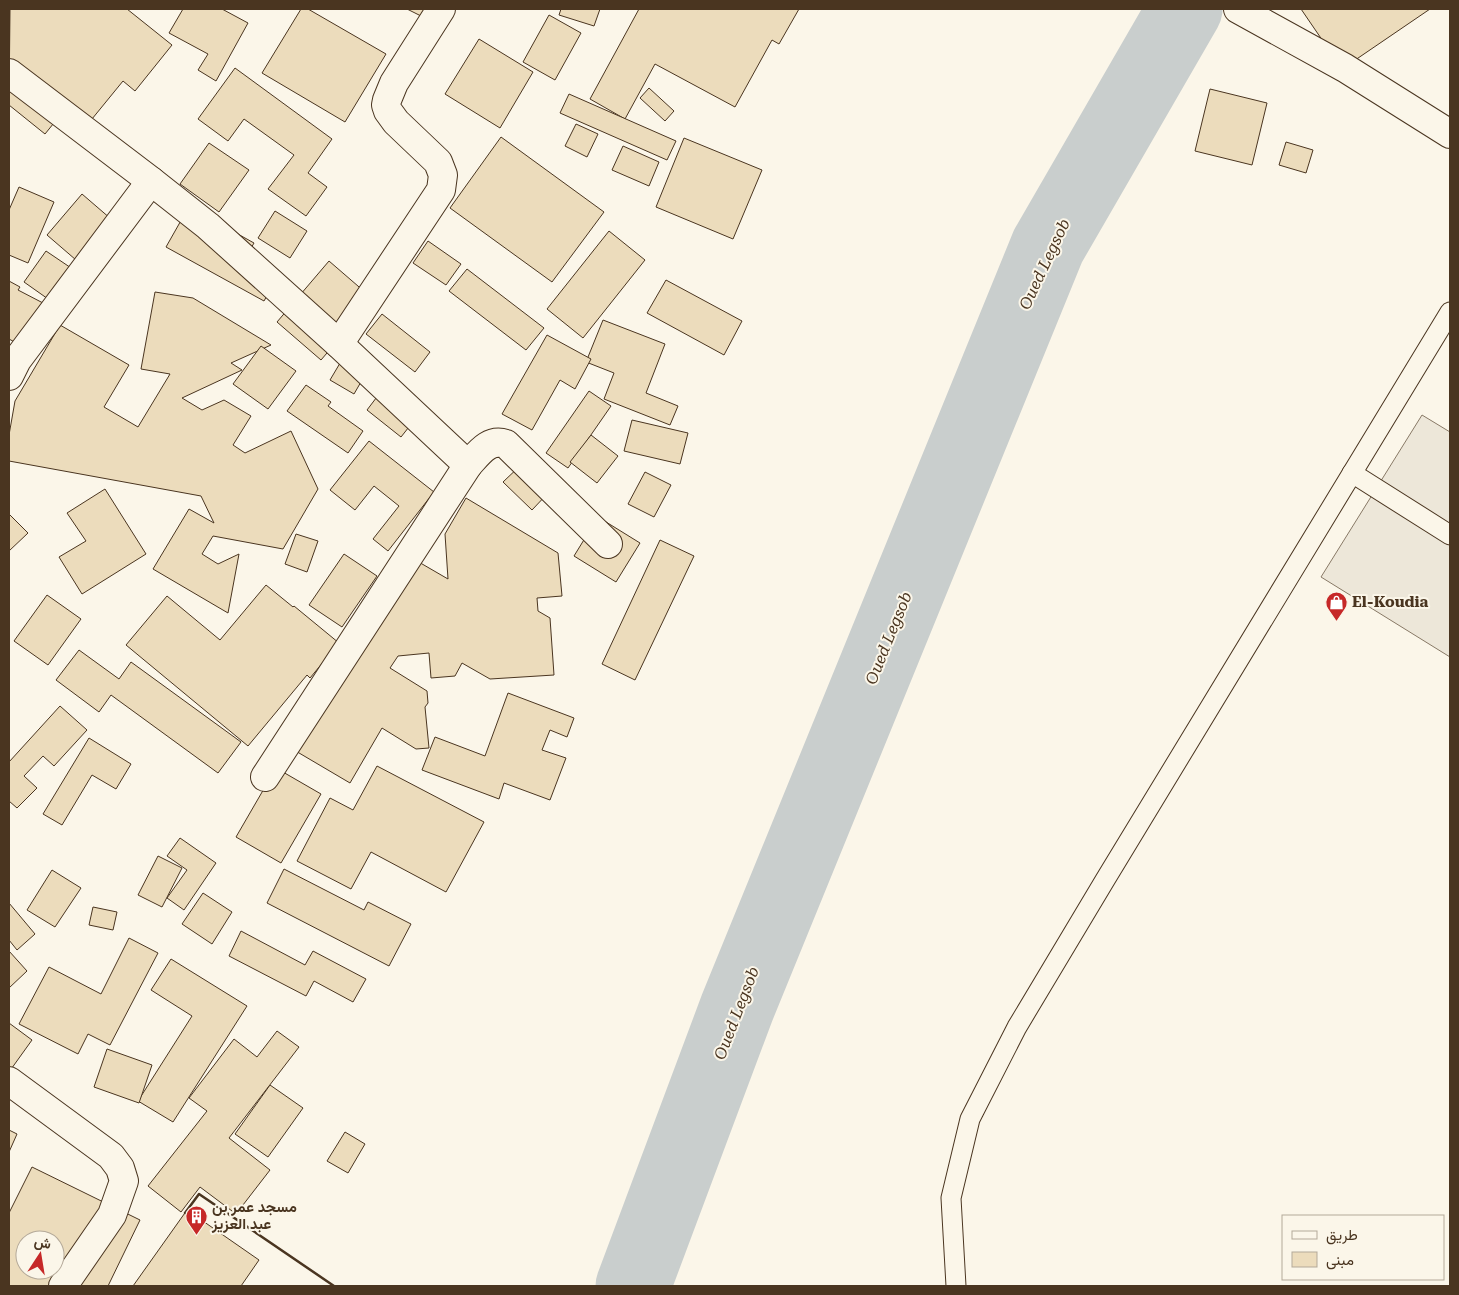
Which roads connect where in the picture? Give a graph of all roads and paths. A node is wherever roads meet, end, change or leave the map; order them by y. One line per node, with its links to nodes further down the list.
1 (441, 9): 7 (street)
2 (1238, 9): 4 (street)
3 (9, 73): 5 (street)
4 (1450, 134)
5 (151, 181): 7 (street); 8 (street)
6 (1450, 312): 10 (lane)
7 (339, 344): 9 (street)
8 (9, 376)
9 (468, 465): 12 (street); 13 (street)
10 (1352, 473): 11 (lane); 16 (lane)
11 (1450, 535)
12 (608, 544)
13 (265, 777)
14 (9, 1081): 15 (street)
15 (63, 1286)
16 (956, 1286)

